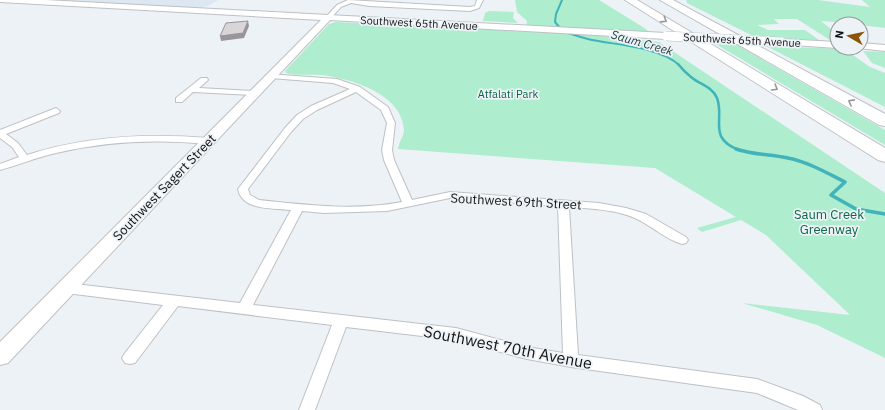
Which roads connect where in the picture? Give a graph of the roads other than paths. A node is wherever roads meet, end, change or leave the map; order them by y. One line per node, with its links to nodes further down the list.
1 (0, 0): 7 (main road, Southwest 65th Avenue)
2 (351, 0): 3 (street); 8 (street, Southwest Sagert Street)
3 (480, 0)
4 (630, 0): 22 (highway, one-way to 22)
5 (665, 0): 19 (highway, one-way to 5)
6 (219, 5): 7 (main road)
7 (209, 11): 8 (main road, Southwest 65th Avenue)
8 (328, 18): 9 (main road, Southwest 65th Avenue, bridge); 12 (main road, Southwest Sagert Street)
9 (829, 45)
10 (869, 47): 11 (main road)
11 (885, 48)
12 (271, 76): 14 (street); 16 (main road, Southwest Sagert Street)
13 (204, 80): 15 (street)
14 (357, 89): 26 (street); 27 (street, Southwest 69th Street)
15 (191, 90): 16 (street); 17 (street)
16 (253, 93): 21 (main road, Southwest Sagert Street)
17 (179, 100)
18 (56, 111): 20 (street)
19 (885, 121)
20 (0, 134): 23 (street)
21 (208, 141): 23 (street); 29 (main road, Southwest Sagert Street)
22 (885, 156)
23 (24, 158): 24 (street)
24 (0, 167)
25 (563, 203): 26 (street, Southwest 69th Street); 28 (street, Southwest 69th Street); 35 (street)
26 (408, 204): 27 (street, Southwest 69th Street)
27 (298, 208): 31 (street)
28 (682, 240)
29 (66, 288): 30 (street, Southwest 70th Avenue); 33 (main road, Southwest Sagert Street)
30 (174, 301): 31 (street, Southwest 70th Avenue); 34 (street)
31 (244, 309): 32 (street, Southwest 70th Avenue)
32 (342, 321): 35 (street, Southwest 70th Avenue); 36 (street)
33 (0, 356)
34 (130, 358)
35 (571, 361): 37 (street, Southwest 70th Avenue)
36 (307, 410)
37 (814, 410)

